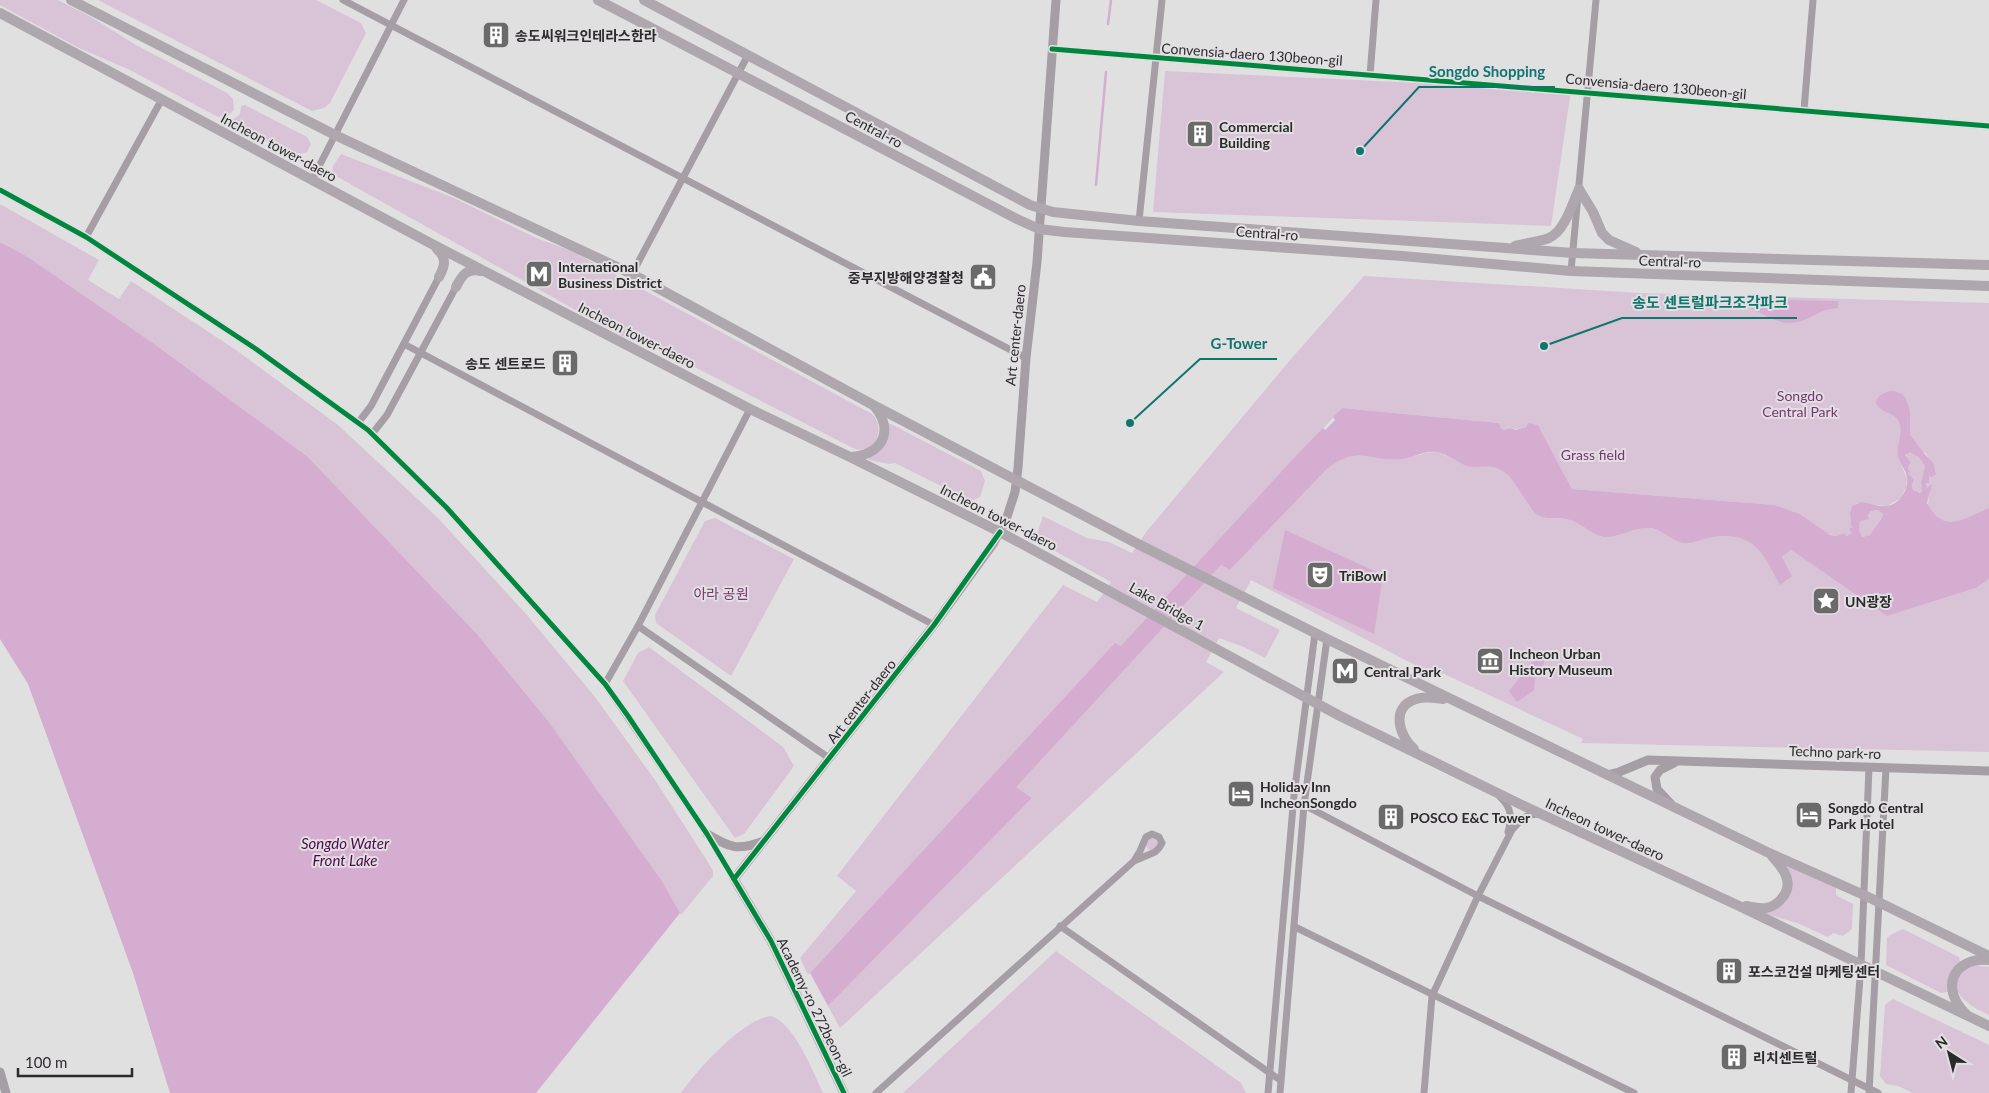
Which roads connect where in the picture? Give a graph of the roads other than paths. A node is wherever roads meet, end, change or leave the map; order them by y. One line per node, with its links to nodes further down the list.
1 (71, 0): 22 (main road)
2 (343, 0): 12 (street)
3 (404, 0): 12 (street)
4 (598, 0): 16 (main road, Central-ro)
5 (644, 0): 14 (main road, Central-ro)
6 (1056, 0): 13 (street, Art center-daero)
7 (1162, 0): 15 (street)
8 (1376, 0): 17 (street)
9 (1596, 0): 18 (street)
10 (1813, 0): 20 (street)
11 (0, 13): 19 (main road, Incheon tower-daero)
12 (392, 25): 22 (street); 23 (street)
13 (1052, 49): 15 (street, Convensia-daero 130beon-gil); 27 (street, Art center-daero)
14 (748, 55): 16 (street); 27 (main road, Central-ro)
15 (1158, 58): 17 (street, Convensia-daero 130beon-gil); 28 (street)
16 (738, 73): 23 (street); 29 (main road, Central-ro)
17 (1370, 75): 18 (street, Convensia-daero 130beon-gil)
18 (1589, 92): 20 (street, Convensia-daero 130beon-gil); 25 (street)
19 (162, 99): 24 (main road, Incheon tower-daero); 30 (street)
20 (1804, 110): 21 (street, Convensia-daero 130beon-gil)
21 (1989, 126)
22 (335, 135): 24 (street); 38 (main road)
23 (683, 178): 38 (street); 44 (street)
24 (312, 180): 31 (main road, Incheon tower-daero)
25 (1579, 189): 32 (main road); 33 (street); 34 (main road)
26 (0, 190): 30 (street)
27 (1040, 209): 28 (main road, Central-ro); 29 (street, Art center-daero)
28 (1138, 221): 32 (main road, Central-ro)
29 (1039, 229): 36 (main road, Central-ro); 44 (street, Art center-daero)
30 (86, 237): 47 (street)
31 (430, 243): 37 (main road, Incheon tower-daero); 39 (main road)
32 (1507, 248): 33 (main road, Central-ro)
33 (1573, 253): 34 (main road, Central-ro); 36 (street)
34 (1643, 255): 35 (main road, Central-ro)
35 (1989, 265)
36 (1571, 271): 40 (main road, Central-ro)
37 (486, 272): 41 (main road); 46 (main road, Incheon tower-daero)
38 (632, 274): 45 (main road)
39 (439, 277): 42 (street)
40 (1989, 286)
41 (456, 287): 43 (street)
42 (404, 344): 43 (street); 47 (street)
43 (422, 353): 48 (street); 51 (street)
44 (1026, 358): 50 (street, Art center-daero)
45 (875, 406): 49 (main road); 50 (main road)
46 (750, 409): 49 (main road, Incheon tower-daero); 51 (street)
47 (358, 423): 48 (street)
48 (372, 434): 59 (street)
49 (850, 457): 52 (main road, Incheon tower-daero)
50 (1017, 481): 52 (street, Art center-daero); 56 (main road)
51 (702, 502): 54 (street); 55 (street)
52 (1000, 532): 53 (main road, Incheon tower-daero); 54 (street, Art center-daero)
53 (1106, 589): 58 (main road, Lake Bridge 1)
54 (934, 625): 64 (street, Art center-daero)
55 (638, 626): 59 (street); 64 (street)
56 (1315, 633): 57 (main road); 60 (street)
57 (1327, 639): 61 (main road); 62 (street)
58 (1214, 648): 60 (main road, Incheon tower-daero)
59 (606, 684): 74 (street)
60 (1307, 699): 62 (main road, Incheon tower-daero); 94 (street)
61 (1450, 699): 63 (main road); 69 (main road)
62 (1319, 705): 63 (main road, Incheon tower-daero); 71 (street)
63 (1420, 756): 70 (main road, Incheon tower-daero)
64 (829, 758): 75 (street, Art center-daero)
65 (1680, 761): 66 (street, Techno park-ro); 69 (street, Techno park-ro); 72 (street, Techno park-ro)
66 (1868, 767): 67 (street, Techno park-ro); 80 (street)
67 (1886, 768): 68 (street, Techno park-ro); 82 (street)
68 (1989, 771)
69 (1607, 775): 72 (main road)
70 (1493, 791): 73 (main road, Incheon tower-daero); 76 (street)
71 (1304, 805): 81 (street); 85 (street)
72 (1677, 808): 77 (main road)
73 (1544, 815): 76 (street); 83 (main road, Incheon tower-daero)
74 (706, 834): 75 (street); 79 (street)
75 (764, 841): 79 (street, Art center-daero)
76 (1505, 842): 81 (street)
77 (1767, 852): 80 (main road); 83 (main road)
78 (1134, 861): 84 (street)
79 (734, 879): 99 (street, Academy-ro 272beon-gil)
80 (1864, 895): 82 (main road); 88 (street)
81 (1478, 896): 90 (street); 96 (street)
82 (1880, 904): 86 (main road); 89 (street)
83 (1737, 905): 88 (main road, Incheon tower-daero)
84 (1060, 926): 94 (street); 100 (street)
85 (1295, 927): 90 (street); 95 (street)
86 (1989, 956)
87 (1989, 960): 91 (main road)
88 (1861, 965): 89 (main road, Incheon tower-daero); 96 (street)
89 (1877, 972): 91 (main road, Incheon tower-daero); 97 (street)
90 (1432, 996): 103 (street); 104 (street)
91 (1969, 1017): 92 (main road, Incheon tower-daero)
92 (1989, 1026)
93 (0, 1072): 98 (street)
94 (1269, 1072): 95 (street); 101 (street)
95 (1280, 1080): 102 (street)
96 (1852, 1081): 97 (street); 105 (street)
97 (1869, 1091): 106 (street)
98 (6, 1093)
99 (844, 1093)
100 (876, 1093)
101 (1268, 1093)
102 (1280, 1093)
103 (1424, 1093)
104 (1634, 1093)
105 (1851, 1093)
106 (1878, 1093)

